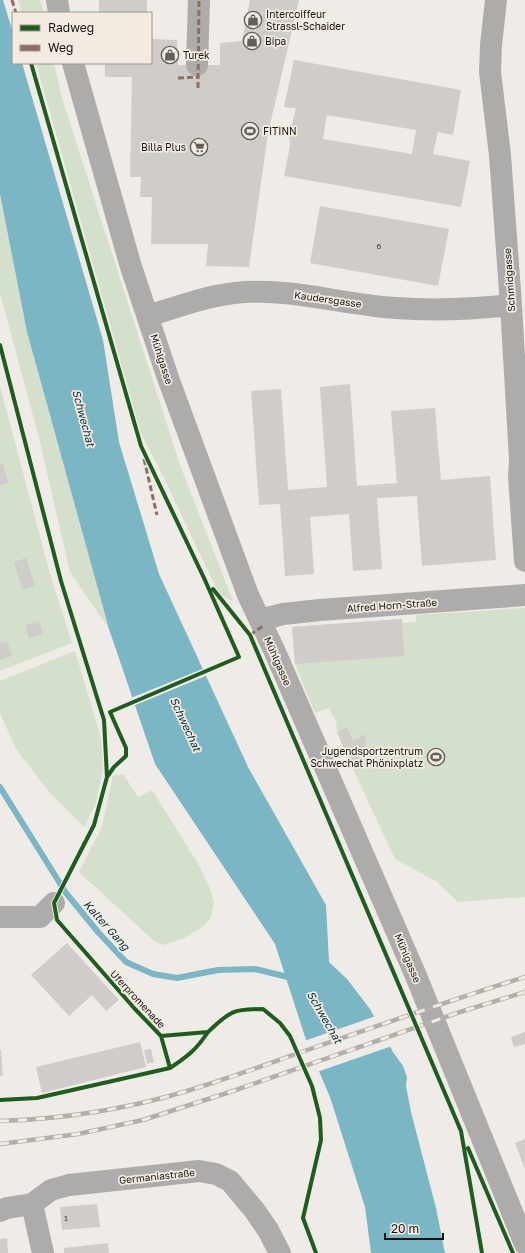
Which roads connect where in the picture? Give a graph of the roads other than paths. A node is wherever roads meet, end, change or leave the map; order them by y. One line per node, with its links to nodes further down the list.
1 (57, 0): 4 (street)
2 (199, 0): 6 (street)
3 (496, 0): 7 (street, Schmidgasse)
4 (59, 12)
5 (73, 64): 8 (street, Mühlgasse)
6 (197, 65)
7 (511, 305): 8 (street, Kaudersgasse); 9 (street, Schmidgasse)
8 (148, 316): 11 (street, Mühlgasse)
9 (525, 561)
10 (525, 595): 11 (street, Alfred Horn-Straße)
11 (260, 620): 16 (street, Mühlgasse)
12 (54, 902): 13 (street)
13 (0, 917)
14 (32, 1204): 15 (street, Germaniastraße); 17 (street); 18 (street, Germaniastraße)
15 (0, 1211)
16 (525, 1244)
17 (43, 1253)
18 (280, 1253)

